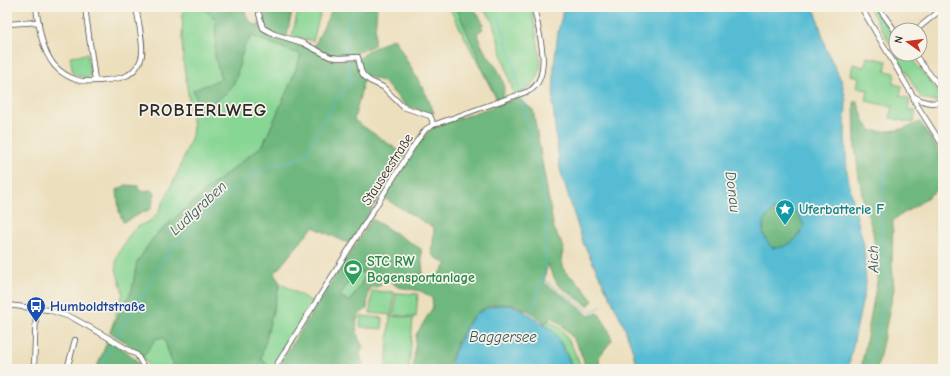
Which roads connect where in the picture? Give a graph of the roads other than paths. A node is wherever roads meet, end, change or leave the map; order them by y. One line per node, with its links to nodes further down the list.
1 (36, 7): 9 (street)
2 (85, 7): 14 (street)
3 (136, 7): 14 (street)
4 (534, 7): 18 (street, Stauseestraße)
5 (861, 7): 16 (street)
6 (878, 7): 10 (street)
7 (943, 8): 11 (street)
8 (259, 14): 18 (street)
9 (38, 22): 12 (street); 14 (street)
10 (889, 22)
11 (926, 22)
12 (7, 24)
13 (920, 62): 15 (street)
14 (95, 80)
15 (943, 91)
16 (913, 96): 17 (street); 19 (street)
17 (943, 101)
18 (433, 125): 26 (street, Stauseestraße)
19 (943, 146)
20 (7, 305): 21 (street)
21 (36, 309): 23 (street); 25 (street)
22 (75, 340): 24 (street)
23 (35, 369)
24 (67, 369)
25 (145, 369)
26 (274, 369)

